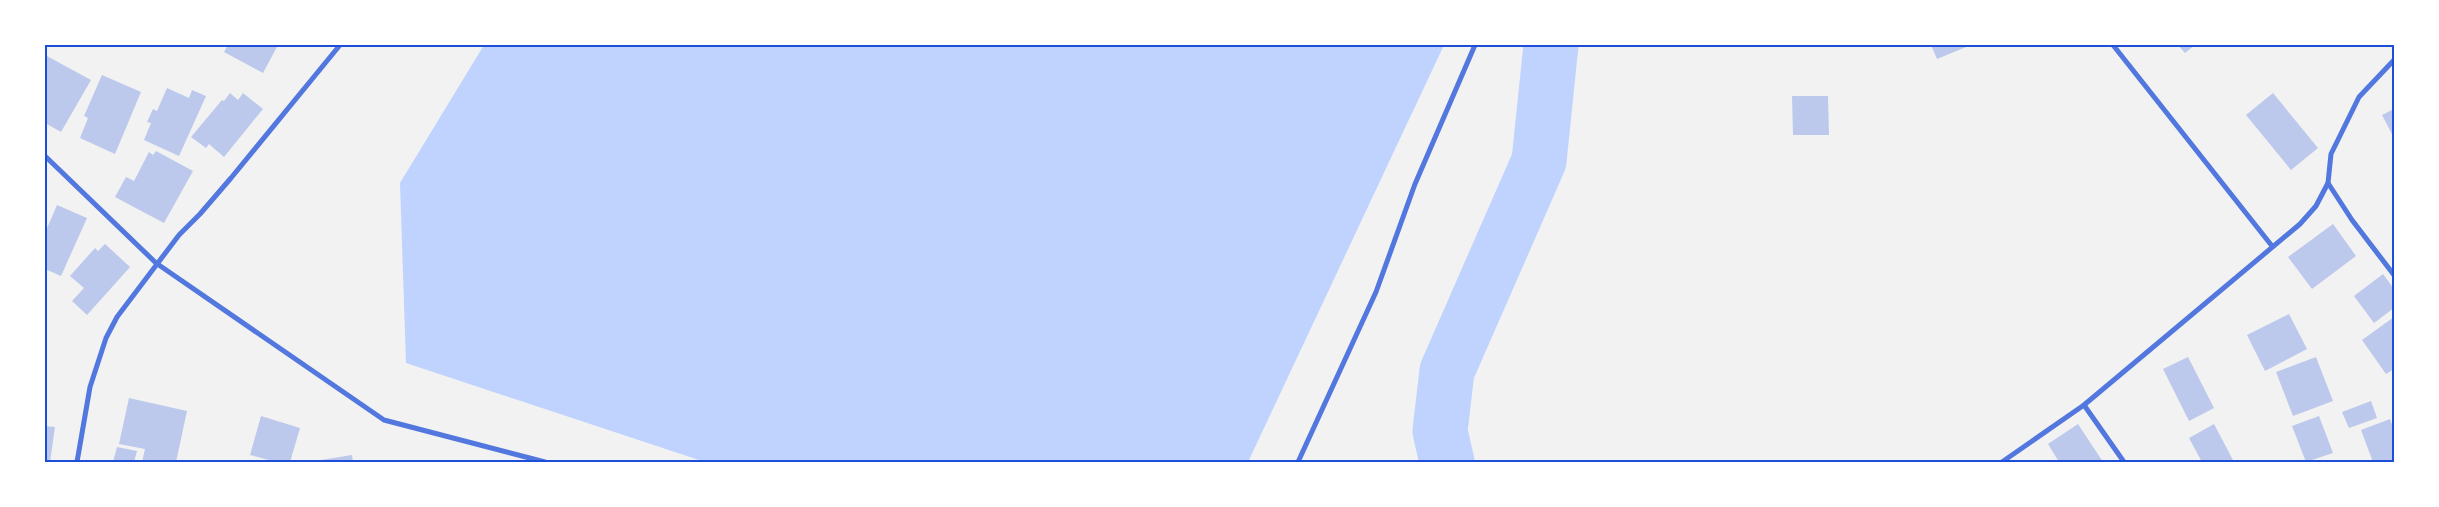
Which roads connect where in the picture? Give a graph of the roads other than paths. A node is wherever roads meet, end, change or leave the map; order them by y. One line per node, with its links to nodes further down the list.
1 (340, 45): 8 (street)
2 (1474, 45): 13 (street)
3 (2113, 45): 7 (street)
4 (2394, 60): 6 (street)
5 (45, 156): 8 (street)
6 (2328, 183): 7 (street); 9 (street)
7 (2272, 246): 10 (street)
8 (156, 263): 11 (street); 12 (street)
9 (2394, 275)
10 (2084, 405): 14 (street); 15 (street)
11 (76, 462)
12 (545, 462)
13 (1298, 462)
14 (2002, 462)
15 (2124, 462)

